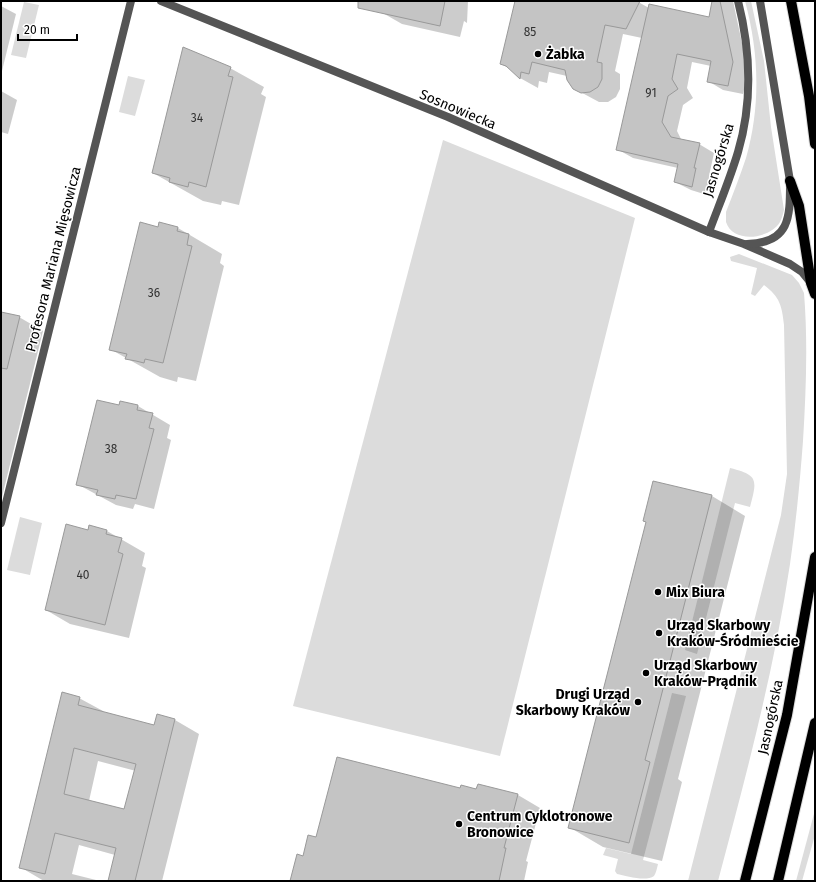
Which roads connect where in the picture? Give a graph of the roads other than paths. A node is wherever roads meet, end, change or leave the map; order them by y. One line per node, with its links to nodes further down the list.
1 (131, 1): 12 (street, Profesora Mariana Mięsowicza)
2 (161, 1): 8 (street, Sosnowiecka)
3 (738, 1): 8 (street, Jasnogórska)
4 (760, 1): 7 (street)
5 (790, 1): 6 (main road)
6 (815, 144)
7 (790, 181): 9 (street, Sosnowiecka); 10 (main road)
8 (709, 232): 9 (street, Sosnowiecka)
9 (744, 244): 10 (street, Sosnowiecka)
10 (812, 283): 11 (main road)
11 (815, 294)
12 (1, 523)
13 (815, 557): 15 (main road, Jasnogórska)
14 (815, 723): 16 (main road)
15 (745, 881)
16 (778, 881)

